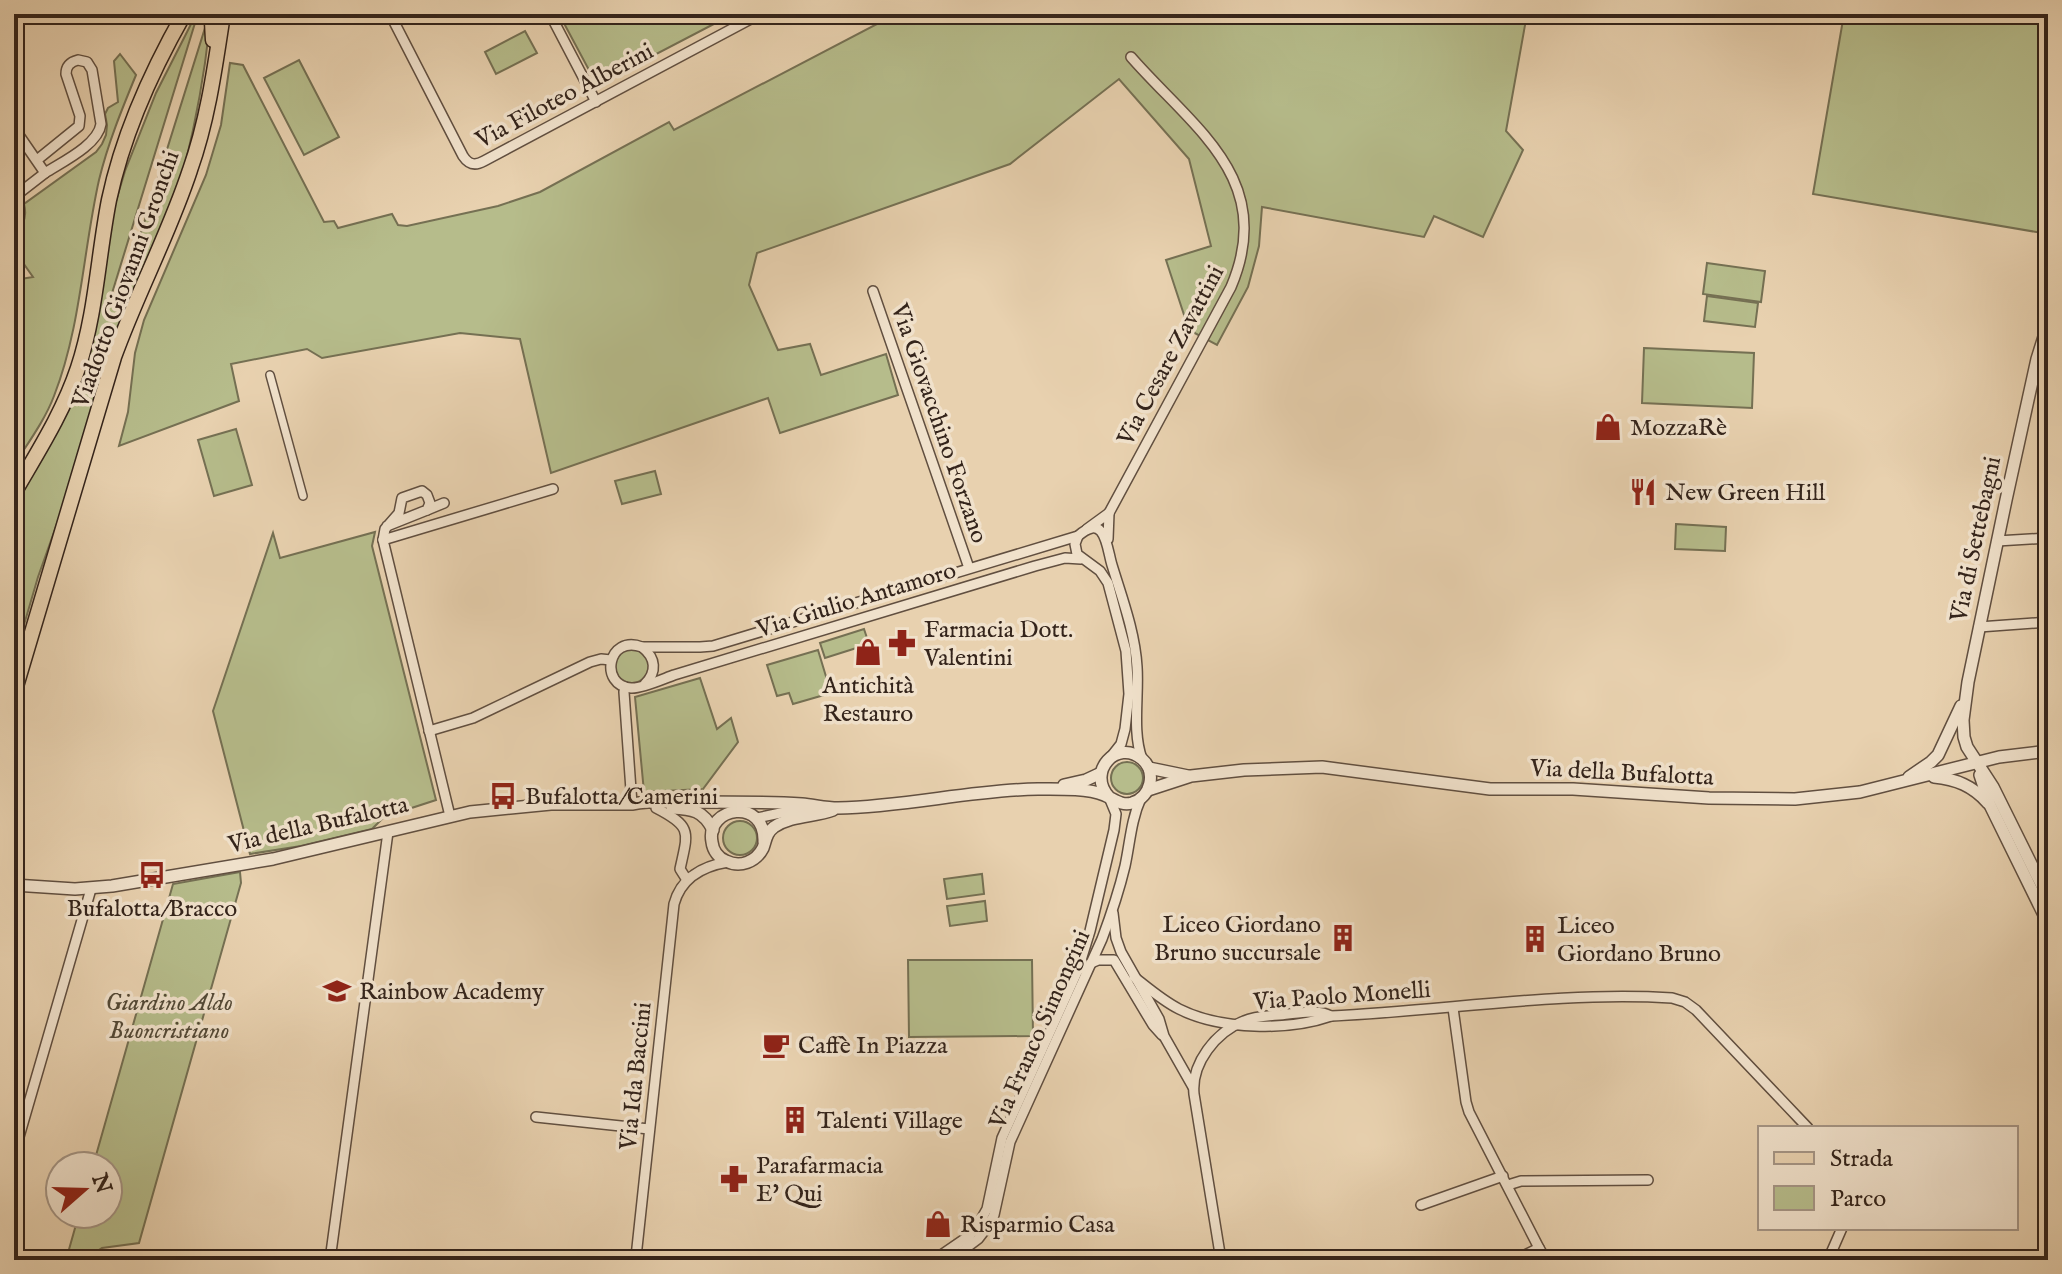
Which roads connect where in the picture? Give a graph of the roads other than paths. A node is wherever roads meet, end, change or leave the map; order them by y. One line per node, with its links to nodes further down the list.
1 (184, 14): 9 (main road, Viadotto Giovanni Gronchi)
2 (197, 14): 9 (main road)
3 (205, 14): 10 (main road)
4 (223, 14): 10 (main road, Viadotto Giovanni Gronchi)
5 (390, 14): 11 (street, Via Filoteo Alberini)
6 (550, 14): 11 (street)
7 (760, 14): 11 (street, Via Filoteo Alberini)
8 (1131, 57): 26 (street, Via Cesare Zavattini)
9 (160, 59): 22 (main road, Viadotto Giovanni Gronchi)
10 (212, 84): 36 (main road, Viadotto Giovanni Gronchi)
11 (596, 102)
12 (14, 128): 13 (street)
13 (37, 160): 14 (street); 14 (street)
14 (45, 173): 15 (street)
15 (14, 197)
16 (873, 291): 34 (street, Via Giovacchino Forzano)
17 (2048, 324): 31 (street, Via di Settebagni)
18 (270, 375): 23 (street)
19 (432, 482): 21 (street)
20 (553, 489): 30 (street)
21 (422, 491): 25 (street); 27 (street)
22 (14, 493)
23 (303, 496)
24 (444, 503): 25 (street)
25 (427, 510): 27 (street)
26 (1109, 513): 28 (street, Via Cesare Zavattini); 32 (street, Via Cesare Zavattini)
27 (387, 526): 30 (street)
28 (1082, 533): 32 (street); 33 (street); 34 (street, Via Giulio Antamoro)
29 (2048, 538): 31 (street)
30 (383, 540): 45 (street)
31 (1997, 541): 37 (street, Via di Settebagni)
32 (1108, 545): 33 (street); 49 (street, Via Cesare Zavattini)
33 (1083, 560): 41 (street, Via Giulio Antamoro); 47 (street)
34 (969, 568): 38 (street, Via Giulio Antamoro)
35 (2048, 622): 37 (street)
36 (34, 627): 40 (main road); 43 (main road, Viadotto Giovanni Gronchi)
37 (1979, 627): 44 (street, Via di Settebagni)
38 (642, 647): 39 (street, Via Giulio Antamoro); 41 (street)
39 (611, 660): 42 (street); 45 (street)
40 (14, 673)
41 (644, 685): 42 (street, Via Giulio Antamoro)
42 (625, 687): 58 (street)
43 (14, 693)
44 (1966, 694): 48 (street, Via di Settebagni); 53 (street)
45 (429, 731): 64 (street)
46 (2048, 751): 48 (street, Via della Bufalotta)
47 (1108, 760): 49 (street); 50 (street)
48 (1976, 763): 52 (street, Via della Bufalotta); 59 (street); 76 (street)
49 (1145, 764): 51 (street, Via della Bufalotta); 55 (street)
50 (1101, 773): 54 (street, Via della Bufalotta); 56 (street)
51 (1191, 776): 53 (street, Via della Bufalotta); 55 (street, Via della Bufalotta)
52 (1925, 776): 53 (street, Via della Bufalotta); 59 (street)
53 (1902, 782)
54 (1041, 789): 56 (street, Via della Bufalotta); 62 (street, Via della Bufalotta)
55 (1145, 794): 56 (street); 71 (street, Via Franco Simongini)
56 (1109, 797): 70 (street, Via Franco Simongini)
57 (694, 802): 58 (street, Via della Bufalotta); 60 (street, Via della Bufalotta); 63 (street, Via della Bufalotta)
58 (632, 804): 61 (street, Via della Bufalotta); 64 (street, Via della Bufalotta)
59 (1990, 805): 78 (street)
60 (816, 806): 62 (street, Via della Bufalotta); 65 (street, Via della Bufalotta)
61 (656, 808): 66 (street, Via della Bufalotta); 73 (street)
62 (835, 808): 68 (street, Via della Bufalotta)
63 (733, 811): 65 (street, Via della Bufalotta); 66 (street)
64 (450, 816): 67 (street, Via della Bufalotta)
65 (757, 818): 68 (street)
66 (713, 830): 69 (street)
67 (388, 832): 75 (street, Via della Bufalotta); 97 (street)
68 (764, 842): 69 (street, Via della Bufalotta)
69 (728, 862): 73 (street)
70 (1107, 863): 71 (street); 72 (street, Via Franco Simongini)
71 (1125, 866): 77 (street, Via Franco Simongini)
72 (1104, 876): 79 (street); 100 (street, Via Franco Simongini)
73 (687, 880): 89 (street, Via Ida Baccini)
74 (14, 885): 75 (street, Via della Bufalotta)
75 (91, 889): 90 (street)
76 (2048, 898)
77 (1113, 910): 79 (street, Via Franco Simongini); 82 (street)
78 (2048, 923)
79 (1102, 939): 80 (street); 81 (street, Via Franco Simongini)
80 (1114, 960): 81 (street); 85 (street)
81 (1091, 963): 101 (street, Via Franco Simongini)
82 (1134, 977): 84 (street, Via Paolo Monelli); 85 (street)
83 (1453, 1008): 84 (street, Via Paolo Monelli); 88 (street, Via Paolo Monelli); 91 (street, Via Paolo Monelli)
84 (1235, 1026): 86 (street, Via Paolo Monelli)
85 (1164, 1036): 86 (street)
86 (1193, 1088): 102 (street)
87 (536, 1117): 89 (street)
88 (1806, 1126)
89 (649, 1129): 96 (street, Via Ida Baccini)
90 (14, 1154)
91 (1505, 1180): 92 (street); 93 (street); 95 (street, Via Paolo Monelli)
92 (1648, 1180)
93 (1421, 1205)
94 (1841, 1230): 105 (street)
95 (1539, 1248): 103 (street); 104 (street, Via Paolo Monelli)
96 (636, 1257): 98 (street); 99 (street)
97 (330, 1260)
98 (544, 1260)
99 (816, 1260)
100 (934, 1260)
101 (950, 1260)
102 (1221, 1260)
103 (1515, 1260)
104 (1546, 1260)
105 (1828, 1260)

